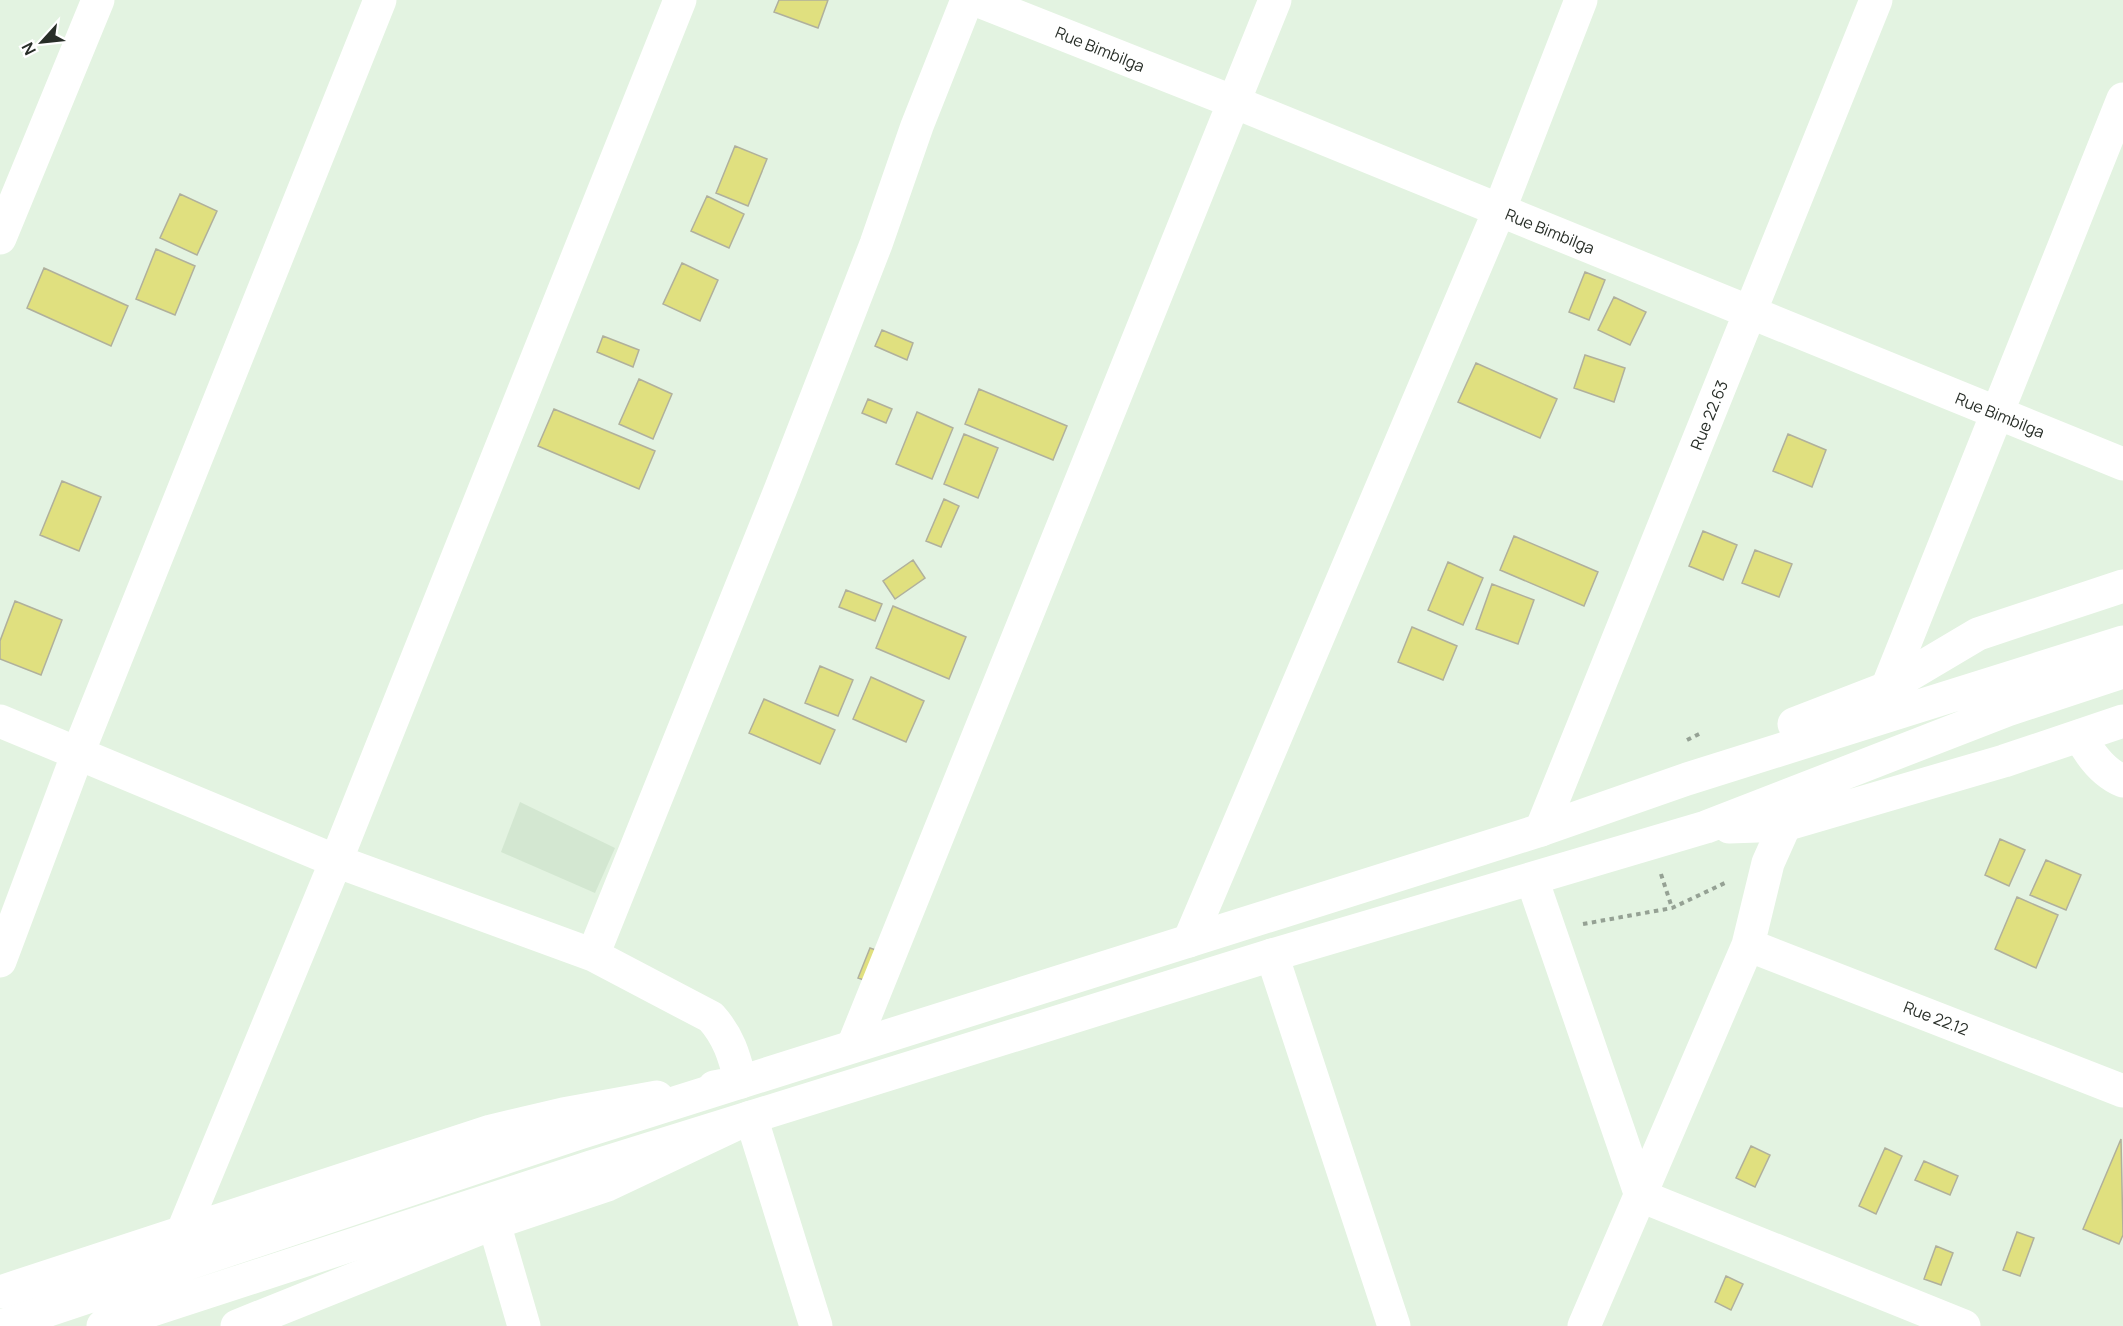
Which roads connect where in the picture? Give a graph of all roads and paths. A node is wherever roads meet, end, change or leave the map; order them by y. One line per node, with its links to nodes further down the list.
1 (98, 0): 12 (street)
2 (381, 0): 24 (street)
3 (680, 0): 30 (street)
4 (967, 0): 36 (street)
5 (976, 0): 10 (street, Rue Bimbilga)
6 (1275, 0): 10 (street)
7 (1581, 0): 11 (street)
8 (1876, 0): 13 (street, Rue 22.63)
9 (2123, 99): 14 (street)
10 (1234, 102): 11 (street, Rue Bimbilga); 39 (street)
11 (1499, 211): 13 (street, Rue Bimbilga); 34 (street)
12 (0, 238)
13 (1750, 313): 14 (street, Rue Bimbilga); 29 (street, Rue 22.63)
14 (1997, 414): 15 (street, Rue Bimbilga); 19 (street)
15 (2123, 465)
16 (2123, 586): 19 (street)
17 (2123, 642): 20 (street)
18 (2123, 672): 20 (street)
19 (1887, 688): 25 (street)
20 (2003, 695): 25 (street); 28 (street)
21 (0, 721): 24 (street)
22 (2123, 721): 23 (street)
23 (2080, 736): 26 (street); 27 (street)
24 (78, 753): 30 (street); 38 (street)
25 (1687, 779): 29 (street)
26 (2123, 781)
27 (1785, 825): 28 (street); 31 (street)
28 (1706, 827): 32 (street)
29 (1541, 830): 34 (street)
30 (336, 861): 36 (street); 45 (street)
31 (1768, 863): 33 (path); 35 (street)
32 (1532, 879): 33 (street); 37 (street)
33 (1550, 932): 43 (street)
34 (1189, 941): 39 (street)
35 (1748, 945): 41 (street, Rue 22.12); 43 (street)
36 (593, 955): 40 (street)
37 (1272, 955): 42 (street); 52 (street)
38 (0, 961)
39 (853, 1046): 40 (street)
40 (741, 1082): 45 (street); 47 (street)
41 (2123, 1091)
42 (751, 1117): 44 (street); 48 (street); 51 (street)
43 (1641, 1196): 53 (street); 54 (street)
44 (494, 1223): 49 (street); 50 (street)
45 (182, 1233): 46 (street)
46 (0, 1292)
47 (1, 1326)
48 (103, 1326)
49 (237, 1326)
50 (524, 1326)
51 (816, 1326)
52 (1394, 1326)
53 (1584, 1326)
54 (1964, 1326)

